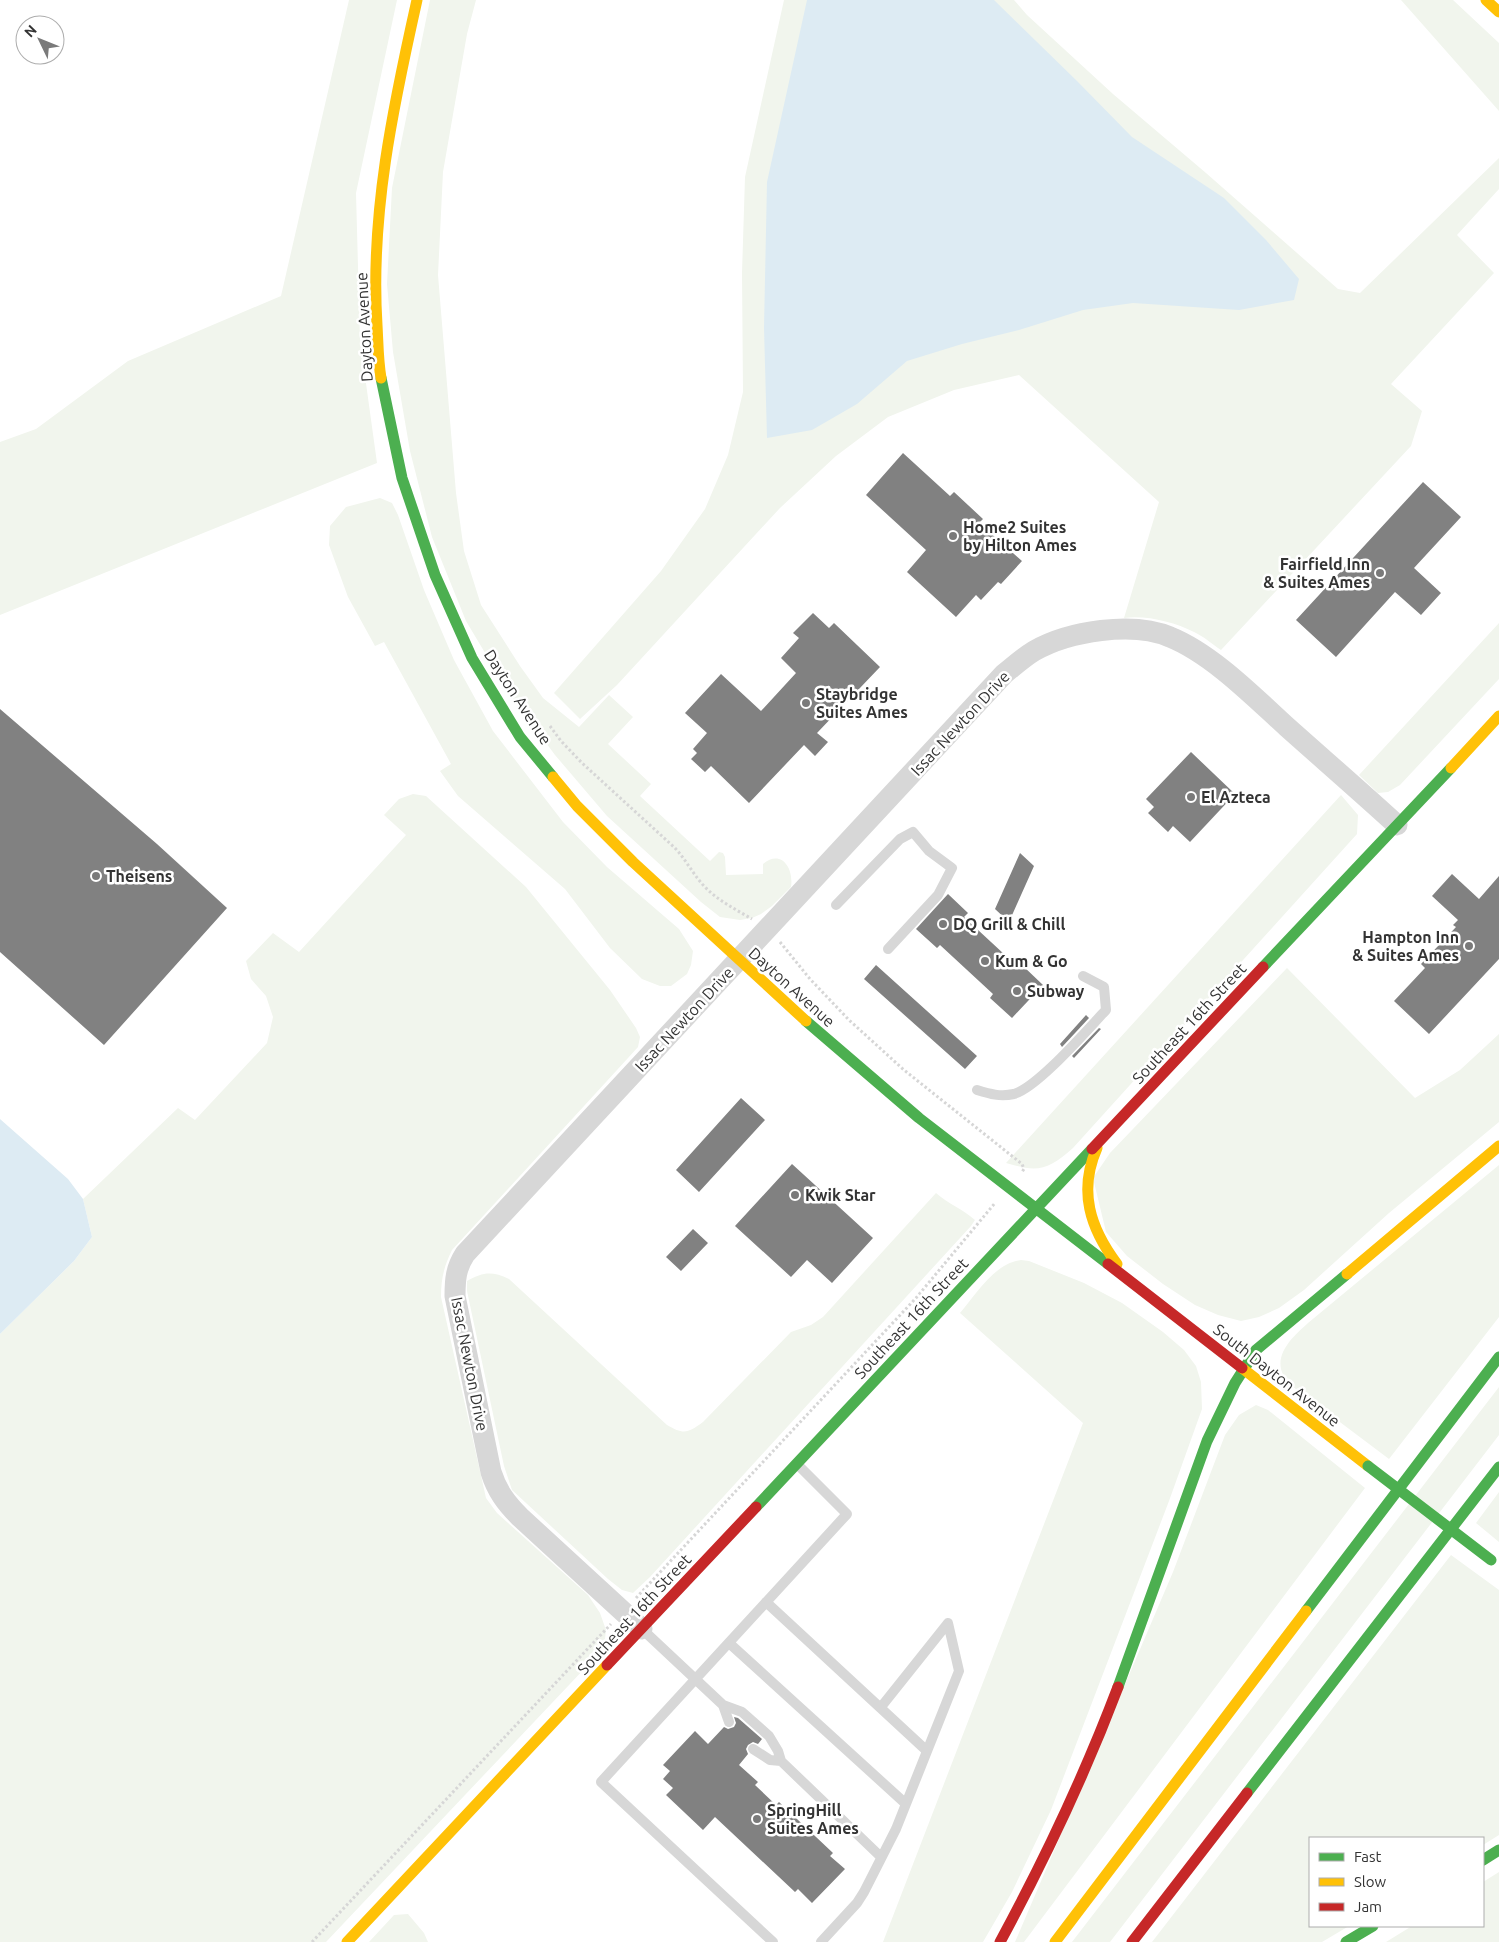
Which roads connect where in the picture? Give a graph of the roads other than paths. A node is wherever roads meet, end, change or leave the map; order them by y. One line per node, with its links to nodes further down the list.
1 (417, 0): 8 (main road, Dayton Avenue)
2 (1486, 0): 3 (main road)
3 (1499, 12)
4 (1499, 716): 5 (main road, Southeast 16th Street)
5 (1398, 825): 8 (street, Issac Newton Drive); 11 (main road, Southeast 16th Street)
6 (836, 905): 7 (lane)
7 (888, 949)
8 (739, 961): 13 (main road, Dayton Avenue); 21 (street, Issac Newton Drive)
9 (1083, 976): 10 (lane)
10 (977, 1090)
11 (1104, 1137): 13 (main road, Southeast 16th Street); 14 (main road)
12 (1499, 1146): 16 (main road)
13 (1036, 1210): 14 (main road, South Dayton Avenue); 17 (main road, Southeast 16th Street)
14 (1137, 1288): 16 (main road, South Dayton Avenue)
15 (1499, 1357): 39 (main road)
16 (1243, 1369): 19 (main road, South Dayton Avenue, bridge); 38 (main road)
17 (797, 1464): 20 (lane); 21 (main road, Southeast 16th Street)
18 (1499, 1467): 40 (main road)
19 (1495, 1564)
20 (766, 1602): 22 (lane); 25 (lane)
21 (642, 1629): 23 (lane); 35 (main road, Southeast 16th Street)
22 (729, 1643): 23 (lane); 30 (lane)
23 (696, 1679): 24 (lane); 36 (lane)
24 (723, 1705): 26 (lane); 29 (lane)
25 (881, 1707): 28 (lane); 28 (lane)
26 (729, 1722)
27 (753, 1749): 29 (lane)
28 (927, 1751): 30 (lane)
29 (781, 1761): 32 (lane)
30 (906, 1804): 32 (lane)
31 (1499, 1850): 33 (main road)
32 (881, 1857): 37 (lane)
33 (1484, 1859)
34 (1372, 1927): 41 (main road)
35 (347, 1942)
36 (772, 1942)
37 (821, 1942)
38 (1000, 1942)
39 (1054, 1942)
40 (1132, 1942)
41 (1346, 1942)

